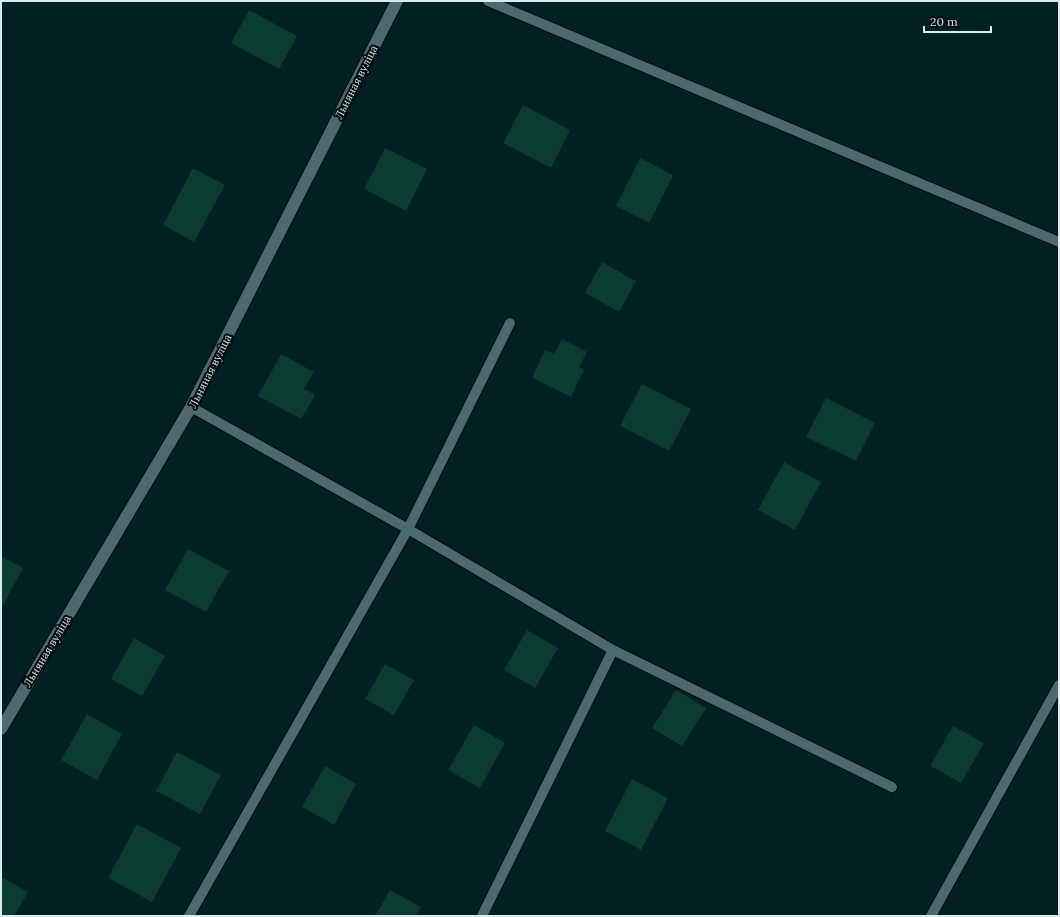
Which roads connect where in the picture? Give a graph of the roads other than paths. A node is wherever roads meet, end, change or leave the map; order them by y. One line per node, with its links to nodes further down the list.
1 (397, 1): 5 (street, Льняная вуліца)
2 (488, 1): 3 (lane)
3 (1059, 242)
4 (510, 323): 6 (lane)
5 (191, 407): 6 (lane); 9 (street, Льняная вуліца)
6 (408, 529): 7 (lane); 11 (lane)
7 (613, 650): 10 (lane); 12 (lane)
8 (1059, 685): 13 (lane)
9 (1, 729)
10 (892, 787)
11 (189, 916)
12 (482, 916)
13 (931, 916)

